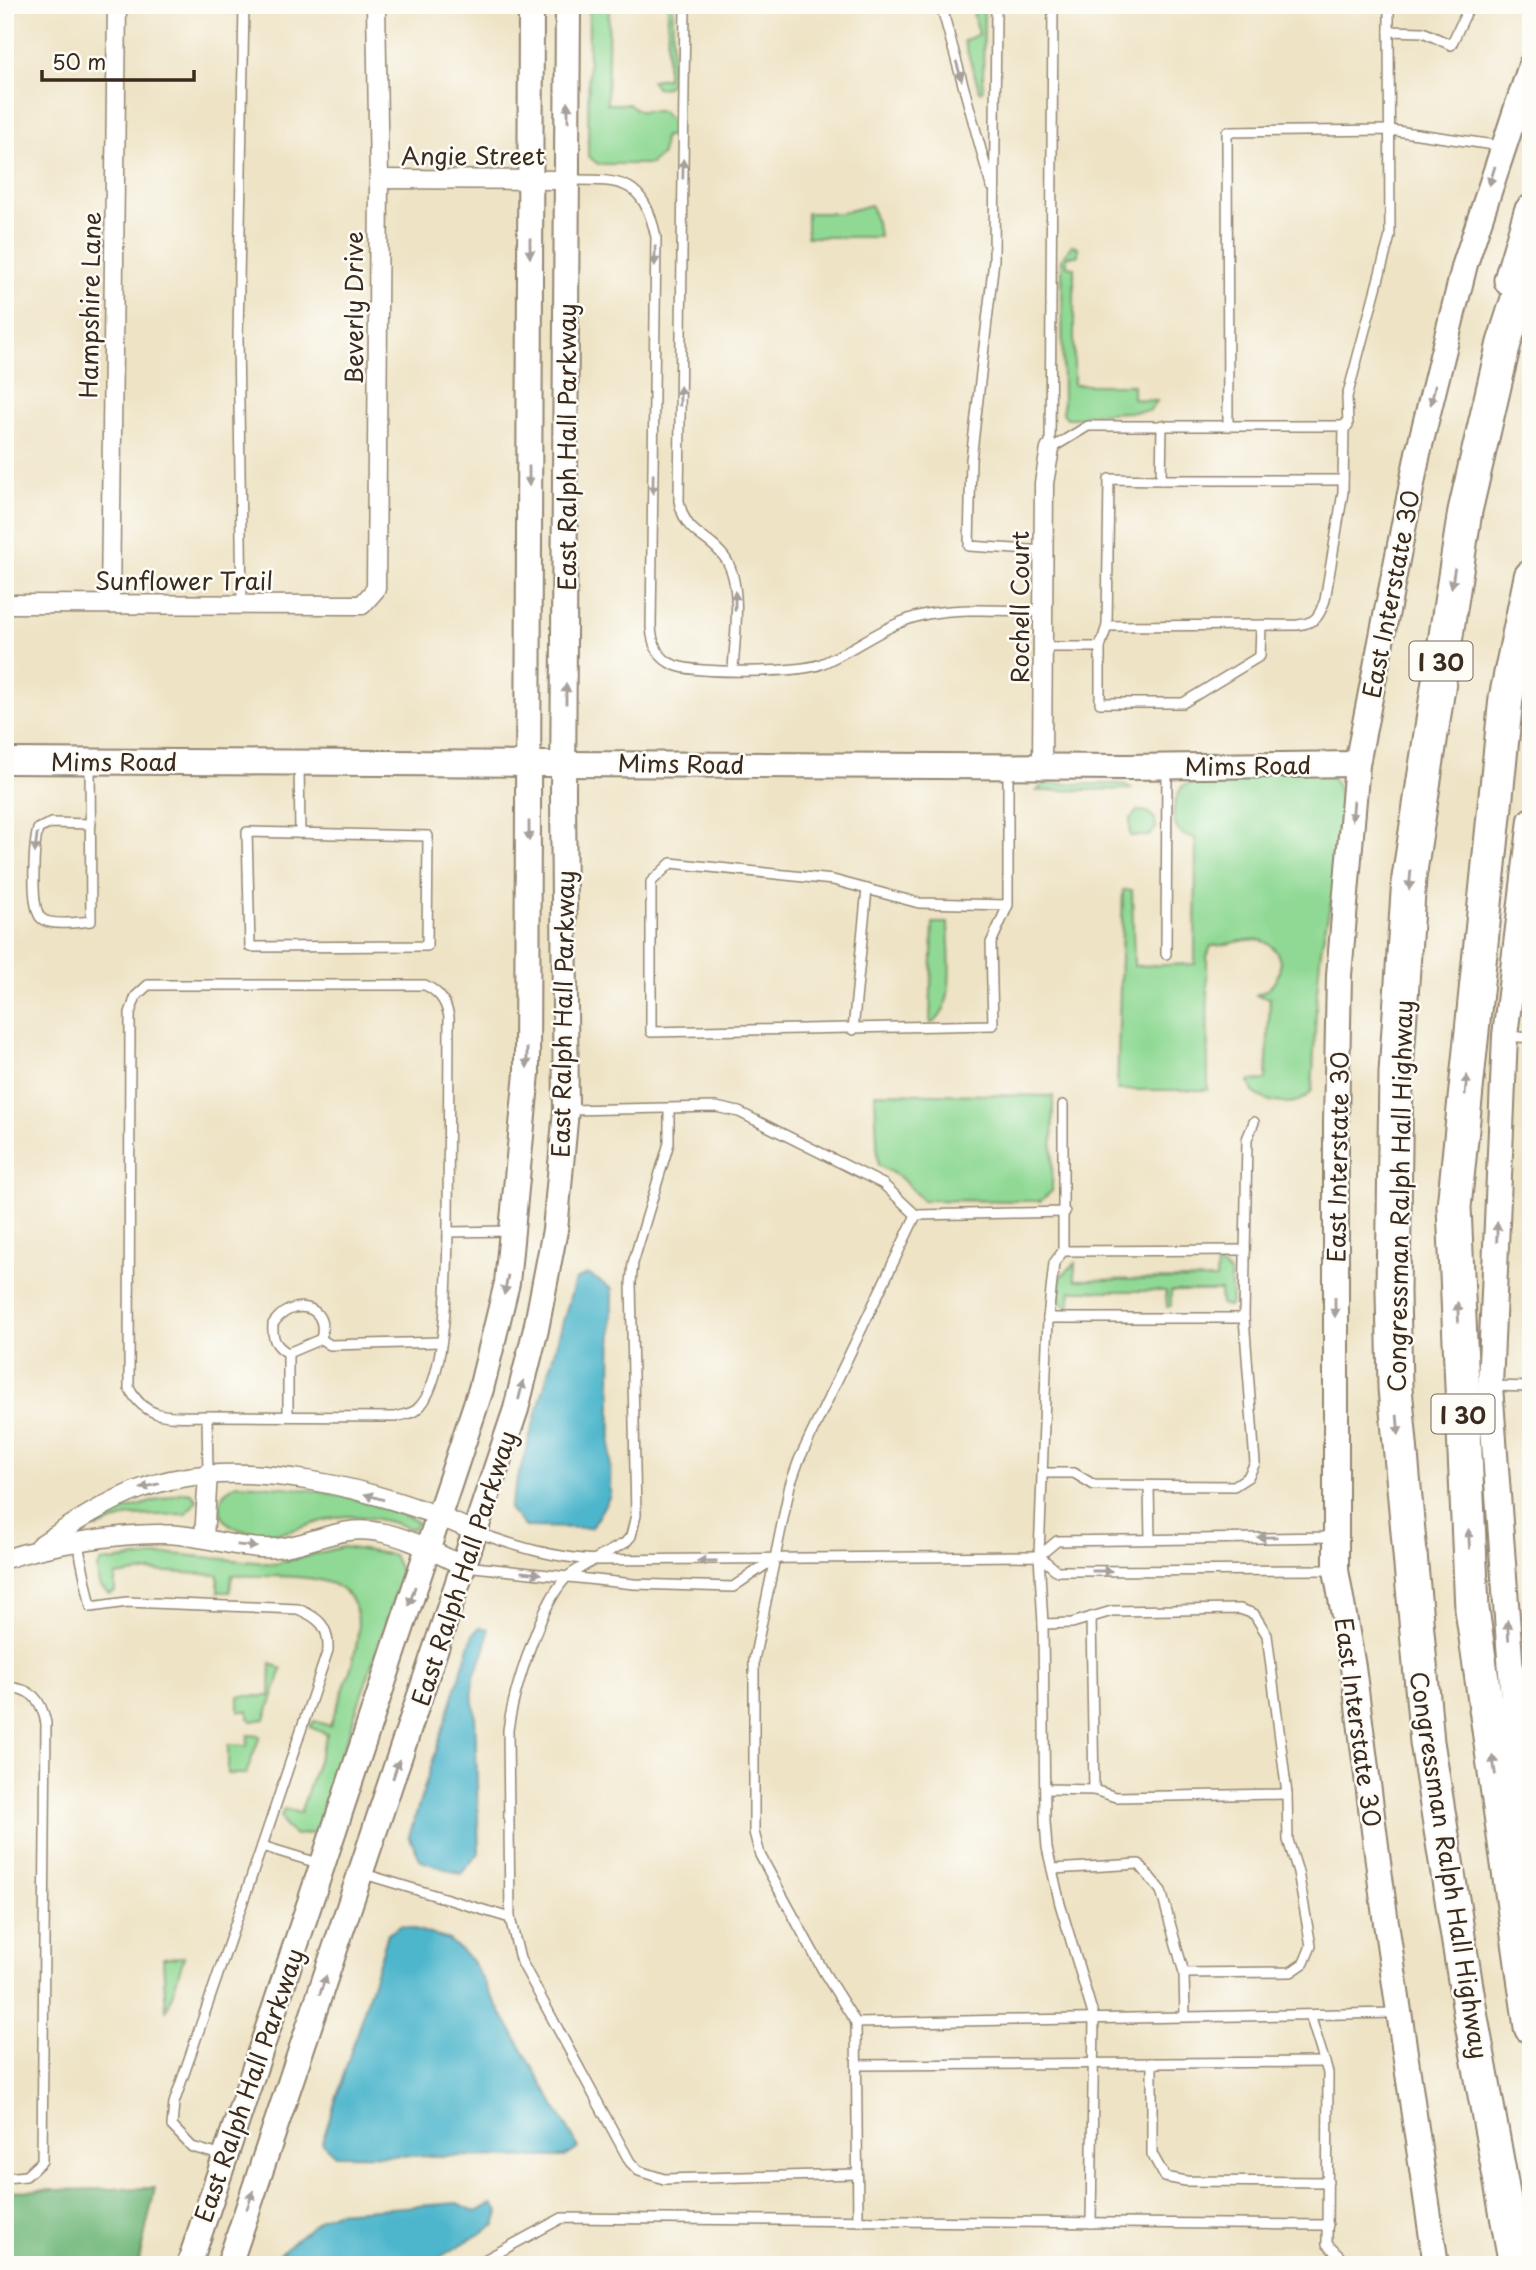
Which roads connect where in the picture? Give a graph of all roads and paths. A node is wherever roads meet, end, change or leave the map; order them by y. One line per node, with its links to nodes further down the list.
1 (117, 5): 32 (street, Hampshire Lane)
2 (244, 5): 33 (lane)
3 (376, 5): 16 (street, Beverly Drive)
4 (531, 5): 17 (main road, East Ralph Hall Parkway)
5 (568, 5): 18 (main road, East Ralph Hall Parkway, one-way to 5)
6 (685, 5): 41 (lane, one-way to 6)
7 (941, 5): 19 (lane, one-way to 19)
8 (996, 5): 19 (lane)
9 (1053, 5): 25 (lane)
10 (1389, 5): 12 (lane)
11 (1470, 5): 12 (lane)
12 (1389, 31): 14 (lane)
13 (1531, 65): 15 (main road, East Interstate 30)
14 (1390, 130): 15 (lane); 22 (lane); 24 (lane)
15 (1502, 146): 47 (main road, East Interstate 30, one-way to 47)
16 (379, 179): 17 (street, Angie Street); 34 (street, Beverly Drive)
17 (530, 180): 18 (street, Angie Street); 45 (main road, East Ralph Hall Parkway, one-way to 45)
18 (567, 180): 41 (lane, one-way to 41); 46 (main road, East Ralph Hall Parkway, one-way to 18)
19 (995, 198): 29 (lane)
20 (1531, 212): 28 (highway)
21 (1531, 258): 28 (highway, Congressman Ralph Hall Highway / I 30)
22 (1228, 424): 23 (lane); 24 (lane)
23 (1162, 425): 25 (lane); 26 (lane)
24 (1344, 425): 27 (lane)
25 (1050, 449): 29 (street, Rochell Court)
26 (1161, 480): 27 (lane); 36 (lane)
27 (1343, 480): 37 (lane)
28 (1465, 511): 116 (highway, Congressman Ralph Hall Highway / I 30, one-way to 116)
29 (1044, 551): 35 (street, Rochell Court)
30 (1531, 577): 51 (highway, I 30)
31 (5, 604): 32 (street, Sunflower Trail)
32 (110, 604): 33 (street, Sunflower Trail)
33 (242, 605): 34 (street, Sunflower Trail)
34 (362, 605)
35 (1044, 611): 38 (street, Rochell Court); 41 (lane)
36 (1107, 626): 37 (lane); 39 (lane)
37 (1261, 626): 39 (lane)
38 (1044, 647): 39 (lane); 49 (street, Rochell Court)
39 (1100, 647)
40 (1531, 650): 51 (highway)
41 (733, 669)
42 (5, 761): 43 (main road, Mims Road)
43 (90, 761): 44 (main road, Mims Road); 53 (lane)
44 (299, 762): 45 (main road, Mims Road); 54 (lane)
45 (528, 762): 46 (main road, Mims Road); 68 (main road, East Ralph Hall Parkway, one-way to 68)
46 (564, 762): 48 (main road, Mims Road); 62 (main road, East Ralph Hall Parkway)
47 (1357, 764): 50 (main road, Mims Road); 85 (main road, East Interstate 30, one-way to 85)
48 (1008, 766): 49 (main road, Mims Road); 56 (lane)
49 (1042, 766): 50 (main road, Mims Road)
50 (1167, 766): 57 (lane)
51 (1494, 800): 118 (highway, I 30, one-way to 51)
52 (1531, 820): 59 (main road)
53 (91, 824): 53 (lane, one-way to 53)
54 (300, 833): 54 (lane)
55 (867, 889): 56 (lane); 58 (lane); 58 (lane)
56 (1009, 905): 58 (lane)
57 (1166, 954)
58 (853, 1030)
59 (1505, 1036): 60 (lane); 76 (main road, one-way to 59)
60 (1531, 1038)
61 (1063, 1105): 65 (lane)
62 (566, 1110): 63 (lane); 84 (main road, East Ralph Hall Parkway, one-way to 62)
63 (669, 1110): 66 (lane); 94 (lane)
64 (1254, 1122): 69 (lane)
65 (1065, 1212): 66 (lane); 70 (lane)
66 (916, 1215): 92 (lane)
67 (448, 1231): 68 (lane); 74 (lane); 78 (lane)
68 (513, 1231): 83 (main road, East Ralph Hall Parkway, one-way to 83)
69 (1245, 1250): 70 (lane); 72 (lane)
70 (1063, 1251): 71 (lane)
71 (1048, 1318): 72 (lane); 81 (lane)
72 (1244, 1318): 82 (lane)
73 (321, 1339): 74 (lane); 75 (lane); 75 (lane)
74 (441, 1342): 79 (lane)
75 (288, 1353): 79 (lane)
76 (1490, 1386): 77 (lane); 104 (main road, one-way to 76)
77 (1531, 1387)
78 (207, 1416): 79 (lane); 80 (lane)
79 (288, 1416)
80 (208, 1473): 83 (street, one-way to 80); 86 (street); 89 (street, one-way to 89)
81 (1042, 1473): 82 (lane); 91 (lane)
82 (1149, 1486): 87 (lane)
83 (440, 1515): 84 (street); 90 (main road, East Ralph Hall Parkway)
84 (475, 1532): 94 (lane); 95 (main road, East Ralph Hall Parkway)
85 (1335, 1536): 87 (lane, one-way to 87); 96 (main road, East Interstate 30)
86 (204, 1538): 88 (street); 90 (street, one-way to 90)
87 (1150, 1539): 91 (lane)
88 (78, 1544): 89 (street); 105 (lane)
89 (34, 1550): 93 (street)
90 (427, 1550): 95 (street); 106 (main road, East Ralph Hall Parkway, one-way to 106)
91 (1039, 1556): 92 (lane); 96 (lane, one-way to 96); 99 (lane)
92 (775, 1558): 94 (lane, one-way to 94); 97 (lane); 117 (lane)
93 (5, 1559)
94 (598, 1560): 97 (lane)
95 (464, 1566): 97 (lane, one-way to 97); 109 (main road, East Ralph Hall Parkway, one-way to 95)
96 (1336, 1570): 112 (main road, East Interstate 30)
97 (566, 1577): 110 (lane)
98 (1090, 1618): 99 (lane); 102 (lane); 103 (lane)
99 (1043, 1624): 101 (lane)
100 (5, 1687): 125 (lane)
101 (1046, 1789): 102 (lane); 108 (lane)
102 (1094, 1790): 103 (lane)
103 (1287, 1794): 111 (lane)
104 (1527, 1835): 107 (main road)
105 (262, 1846): 106 (lane); 123 (lane)
106 (322, 1864): 123 (main road, East Ralph Hall Parkway)
107 (1531, 1868)
108 (1052, 1869): 111 (lane); 115 (lane)
109 (361, 1873): 110 (lane); 131 (main road, East Ralph Hall Parkway, one-way to 109)
110 (510, 1918): 124 (lane)
111 (1184, 1973): 114 (lane)
112 (1400, 2013): 113 (lane); 134 (main road, East Interstate 30)
113 (1310, 2015): 114 (lane); 119 (lane)
114 (1185, 2016): 115 (lane)
115 (1094, 2018): 117 (lane); 122 (lane)
116 (1471, 2018): 135 (highway); 136 (highway, Congressman Ralph Hall Highway / I 30)
117 (856, 2023): 121 (lane)
118 (1531, 2027)
119 (1325, 2062): 120 (lane); 126 (lane)
120 (1152, 2063): 122 (lane); 126 (lane)
121 (857, 2065): 122 (lane); 124 (lane)
122 (1095, 2065): 128 (lane)
123 (224, 2156): 130 (main road, East Ralph Hall Parkway)
124 (857, 2174): 127 (lane)
125 (5, 2178)
126 (1328, 2182): 129 (lane)
127 (858, 2221): 128 (lane); 132 (lane)
128 (1091, 2223): 129 (lane)
129 (1328, 2225): 133 (lane)
130 (189, 2265)
131 (229, 2265)
132 (475, 2265)
133 (1348, 2265)
134 (1436, 2265)
135 (1495, 2265)
136 (1516, 2265)

